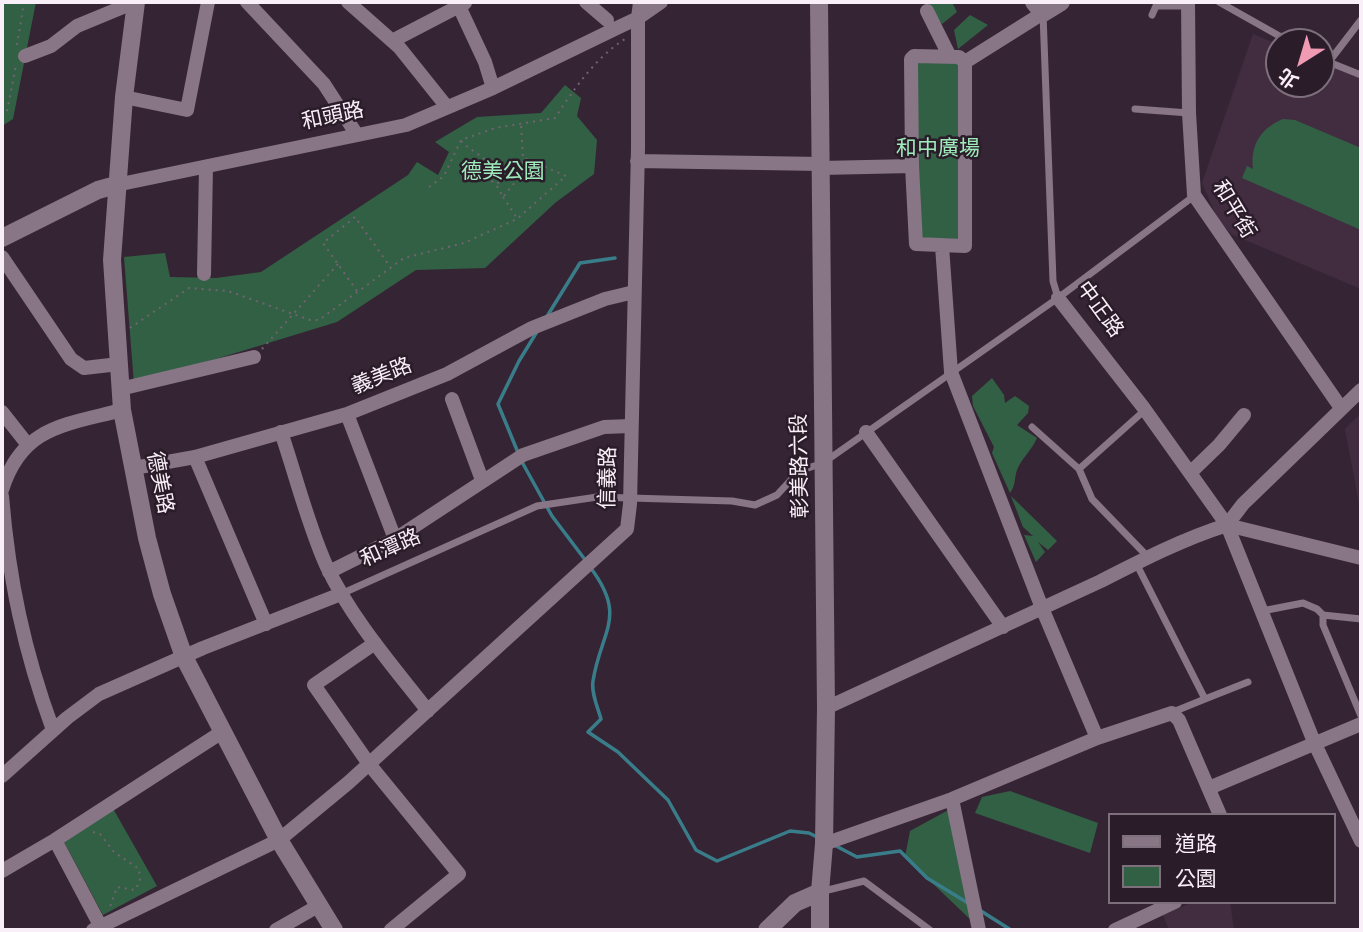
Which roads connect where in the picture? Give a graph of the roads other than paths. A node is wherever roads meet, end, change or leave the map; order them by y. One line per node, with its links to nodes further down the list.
1 (136, 2): 22 (street); 28 (street, 德美路)
2 (208, 2): 28 (street)
3 (247, 2): 32 (street)
4 (348, 2): 20 (street)
5 (586, 2): 17 (street)
6 (640, 2): 16 (street, 信義路)
7 (660, 2): 16 (street, 和頭路)
8 (819, 2): 34 (street, 彰美路六段)
9 (1061, 2): 13 (street)
10 (1219, 2): 19 (lane)
11 (461, 3): 20 (street); 27 (street)
12 (1188, 4): 15 (lane); 31 (street, 和平街)
13 (1039, 7): 24 (street); 44 (lane, 中正路)
14 (927, 11): 23 (street)
15 (1152, 15)
16 (638, 18): 27 (street, 和頭路); 33 (street, 信義路)
17 (607, 20)
18 (1361, 20): 21 (lane)
19 (1265, 28)
20 (392, 41): 29 (street)
21 (1335, 50)
22 (25, 56)
23 (950, 57): 24 (street); 35 (street)
24 (965, 62): 40 (street)
25 (1335, 65): 26 (lane)
26 (1361, 75)
27 (493, 88): 29 (street, 和頭路)
28 (124, 97): 37 (street, 德美路)
29 (447, 107): 32 (street, 和頭路)
30 (1135, 109): 31 (lane)
31 (1189, 113): 38 (street, 和平街)
32 (357, 135): 36 (street, 和頭路)
33 (637, 161): 34 (street); 43 (street, 信義路)
34 (821, 166): 35 (street); 63 (street, 彰美路六段)
35 (912, 166): 40 (street)
36 (206, 172): 37 (street, 和頭路); 42 (street)
37 (116, 185): 39 (street, 和頭路); 46 (street, 德美路)
38 (1194, 195): 44 (lane, 和潭路); 51 (street, 和平街)
39 (2, 238)
40 (942, 246): 47 (street)
41 (2, 257): 46 (street)
42 (204, 274)
43 (634, 292): 55 (street, 義美路); 57 (street, 信義路)
44 (1058, 298): 47 (lane, 和潭路); 53 (street, 中正路)
45 (254, 357): 48 (street)
46 (120, 364): 48 (street, 德美路)
47 (951, 372): 60 (lane, 和潭路); 77 (street)
48 (120, 389): 52 (street, 德美路)
49 (1361, 390): 51 (street)
50 (452, 399): 67 (street)
51 (1341, 408): 71 (street)
52 (122, 410): 61 (street); 64 (street, 德美路)
53 (1145, 410): 65 (lane); 66 (street, 中正路)
54 (2, 412): 61 (street)
55 (347, 414): 59 (street, 義美路); 72 (street)
56 (1244, 415): 66 (street)
57 (631, 426): 67 (street); 70 (street, 信義路)
58 (1032, 427): 65 (lane)
59 (281, 432): 62 (street, 義美路); 75 (street)
60 (866, 432): 63 (lane, 和潭路); 82 (street)
61 (28, 445): 68 (street)
62 (195, 457): 64 (street, 義美路); 81 (street)
63 (823, 463): 70 (lane, 和潭路); 87 (street, 彰美路六段)
64 (134, 468): 84 (street, 德美路)
65 (1079, 469): 74 (lane)
66 (1190, 473): 71 (street, 中正路)
67 (482, 480): 72 (street)
68 (2, 490)
69 (2, 496): 92 (street)
70 (630, 498): 76 (lane, 和潭路); 88 (street, 信義路)
71 (1227, 526): 73 (street); 74 (street); 78 (street, 中正路)
72 (395, 539): 75 (street)
73 (1361, 558)
74 (1142, 560): 77 (street); 86 (lane)
75 (330, 572): 76 (street)
76 (341, 594): 81 (street, 和潭路); 83 (street)
77 (1042, 608): 82 (street); 94 (street)
78 (1261, 611): 79 (lane); 95 (street, 中正路)
79 (1323, 615): 80 (lane); 90 (lane)
80 (1361, 619)
81 (266, 624): 84 (street, 和潭路)
82 (1003, 627): 87 (street)
83 (375, 643): 88 (street); 96 (street)
84 (184, 657): 92 (street, 和潭路); 93 (street, 德美路)
85 (1248, 682): 86 (lane)
86 (1205, 699): 89 (lane)
87 (826, 708): 104 (street, 彰美路六段)
88 (428, 711): 96 (street, 信義路)
89 (1172, 713): 94 (street); 98 (street)
90 (1361, 716)
91 (1361, 724): 95 (street)
92 (53, 730): 97 (street, 和潭路)
93 (222, 732): 101 (street); 102 (street, 德美路)
94 (1097, 738): 99 (street)
95 (1314, 742): 98 (street); 103 (street, 中正路)
96 (369, 764): 102 (street, 信義路); 112 (street)
97 (2, 776)
98 (1209, 788): 100 (street)
99 (952, 799): 104 (street); 116 (street)
100 (1219, 813)
101 (55, 840): 105 (street); 109 (street)
102 (279, 840): 108 (street, 德美路); 109 (street, 信義路)
103 (1361, 841)
104 (824, 844): 106 (street, 彰美路六段)
105 (2, 871)
106 (820, 892): 113 (street); 114 (street, 彰美路六段); 115 (lane)
107 (1171, 904): 117 (street)
108 (318, 906): 110 (street); 111 (street, 德美路)
109 (97, 928)
110 (275, 930)
111 (334, 930)
112 (391, 930)
113 (767, 930)
114 (820, 930)
115 (930, 930)
116 (979, 930)
117 (1115, 930)

